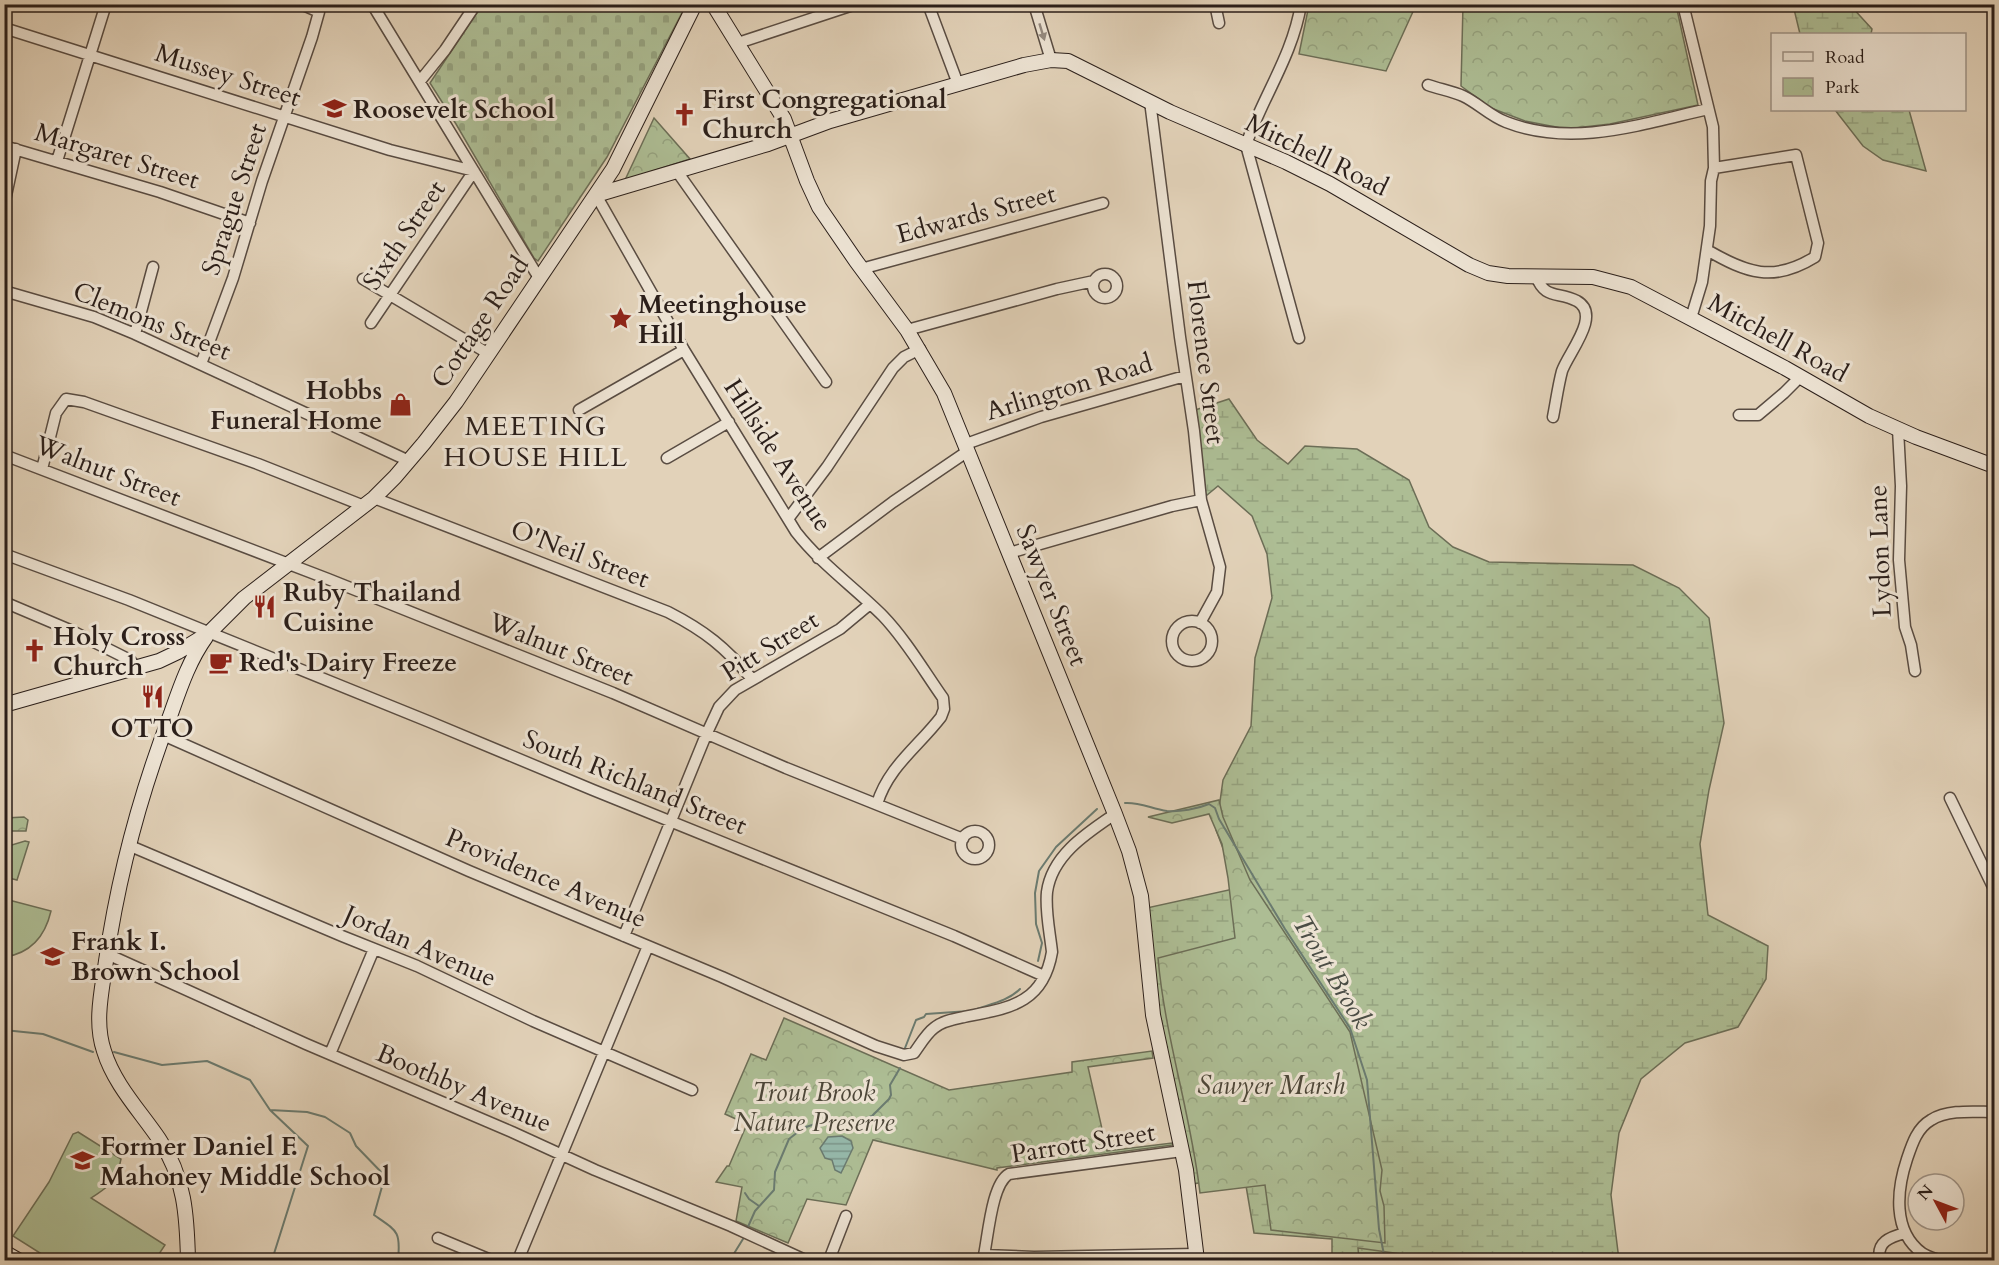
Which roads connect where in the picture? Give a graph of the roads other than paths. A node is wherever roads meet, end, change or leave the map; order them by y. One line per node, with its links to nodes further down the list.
1 (106, 4): 17 (street)
2 (301, 4): 24 (street, Sprague Street)
3 (372, 4): 19 (street)
4 (476, 4): 19 (street)
5 (695, 4): 33 (street, Cottage Road)
6 (712, 4): 16 (street, Sawyer Street)
7 (856, 4): 13 (street)
8 (928, 4): 20 (street)
9 (1034, 4): 18 (street, one-way to 18)
10 (1215, 4): 14 (street)
11 (1301, 4): 26 (street)
12 (1683, 4): 23 (street)
13 (837, 7): 16 (street)
14 (1219, 23)
15 (4, 28): 17 (street, Mussey Street)
16 (738, 43): 25 (street, Sawyer Street)
17 (89, 55): 24 (street, Mussey Street); 29 (street)
18 (1051, 60): 20 (street, Mitchell Road); 22 (street, Mitchell Road)
19 (420, 81): 32 (street)
20 (958, 84): 25 (street, Mitchell Road)
21 (1428, 85): 23 (street)
22 (1150, 101): 26 (street, Mitchell Road); 55 (street, Florence Street)
23 (1708, 109): 30 (street)
24 (284, 117): 32 (street, Mussey Street); 36 (street, Sprague Street)
25 (791, 135): 31 (street, Mitchell Road); 39 (street, Sawyer Street)
26 (1246, 145): 40 (street, Mitchell Road); 50 (street)
27 (4, 146): 28 (street, Margaret Street)
28 (16, 149): 29 (street, Margaret Street); 35 (street)
29 (57, 161): 36 (street, Margaret Street)
30 (1714, 168): 37 (street); 37 (street)
31 (676, 170): 33 (street, Mitchell Road); 57 (street)
32 (474, 171): 41 (street); 45 (street, Sixth Street)
33 (596, 195): 41 (street, Cottage Road); 52 (street, Hillside Avenue)
34 (1103, 203): 39 (street, Edwards Street)
35 (4, 205)
36 (250, 222): 54 (street, Sprague Street)
37 (1707, 250): 46 (street)
38 (153, 267): 49 (street)
39 (861, 269): 48 (street, Sawyer Street)
40 (1536, 276): 46 (street, Mitchell Road); 60 (street)
41 (539, 278): 53 (street, Cottage Road)
42 (363, 279): 45 (street)
43 (1094, 281): 48 (street)
44 (4, 291): 49 (street, Clemons Street)
45 (390, 296): 47 (street, Sixth Street); 53 (street)
46 (1691, 318): 56 (street, Mitchell Road)
47 (371, 323)
48 (907, 330): 51 (street, Sawyer Street)
49 (135, 334): 54 (street, Clemons Street)
50 (1299, 338)
51 (920, 349): 63 (street, Sawyer Street); 71 (street)
52 (684, 350): 58 (street); 61 (street, Hillside Avenue)
53 (489, 354): 66 (street, Cottage Road)
54 (201, 364): 66 (street, Clemons Street)
55 (1185, 376): 63 (street, Arlington Road); 69 (street, Florence Street)
56 (1800, 377): 59 (street); 62 (street, Mitchell Road)
57 (826, 382)
58 (579, 410)
59 (1739, 415)
60 (1553, 417)
61 (729, 422): 65 (street); 71 (street, Hillside Avenue)
62 (1898, 429): 67 (street, Mitchell Road); 81 (street, Lydon Lane)
63 (967, 447): 72 (street, Sawyer Street); 74 (street, Arlington Road)
64 (4, 455): 68 (street, Walnut Street)
65 (667, 458)
66 (409, 461): 70 (street, Cottage Road)
67 (1995, 466)
68 (42, 469): 70 (street, O'Neil Street); 75 (street, Walnut Street)
69 (1201, 500): 72 (street); 78 (street, Florence Street)
70 (369, 502): 75 (street, Cottage Road); 82 (street, O'Neil Street)
71 (788, 519): 74 (street, Hillside Avenue)
72 (1009, 553): 88 (street, Sawyer Street)
73 (4, 554): 79 (street, South Richland Street)
74 (818, 558): 77 (street, Hillside Avenue)
75 (288, 563): 79 (street, Cottage Road); 85 (street, Walnut Street)
76 (4, 602): 80 (street)
77 (870, 604): 82 (street, Pitt Street); 87 (street, Hillside Avenue)
78 (1200, 623)
79 (209, 633): 80 (street, Cottage Road); 84 (street); 89 (street, South Richland Street)
80 (136, 667): 83 (street, Cottage Road)
81 (1915, 671)
82 (752, 679): 85 (street, Pitt Street)
83 (4, 705)
84 (163, 735): 91 (street); 93 (street, Providence Avenue)
85 (706, 735): 87 (street, Walnut Street); 89 (street, Pitt Street)
86 (1950, 798): 92 (street)
87 (877, 804): 90 (street, Walnut Street)
88 (1115, 814): 97 (street); 102 (street, Sawyer Street)
89 (672, 822): 93 (street, Pitt Street); 97 (street, South Richland Street)
90 (963, 839)
91 (128, 845): 95 (street, Jordan Avenue); 96 (street)
92 (1995, 889)
93 (624, 936): 94 (street, Providence Avenue)
94 (648, 946): 97 (street, Providence Avenue); 98 (street)
95 (374, 949): 98 (street, Jordan Avenue); 99 (street)
96 (107, 954): 99 (street, Boothby Avenue); 113 (street)
97 (1044, 976)
98 (606, 1051): 100 (street, Jordan Avenue); 103 (street)
99 (330, 1054): 103 (street, Boothby Avenue)
100 (692, 1090)
101 (1995, 1112): 105 (street)
102 (1182, 1151): 108 (street, Sawyer Street); 110 (street, Parrott Street)
103 (562, 1155): 115 (street); 116 (street, Boothby Avenue)
104 (846, 1216): 117 (street)
105 (1905, 1233): 109 (street); 118 (street)
106 (438, 1238): 114 (street)
107 (4, 1252): 112 (street)
108 (1196, 1257): 111 (street)
109 (1920, 1257): 119 (street)
110 (984, 1258): 111 (street)
111 (1083, 1258)
112 (18, 1260)
113 (188, 1260)
114 (491, 1260)
115 (518, 1260)
116 (805, 1260)
117 (829, 1260)
118 (1880, 1260)
119 (1939, 1260)

